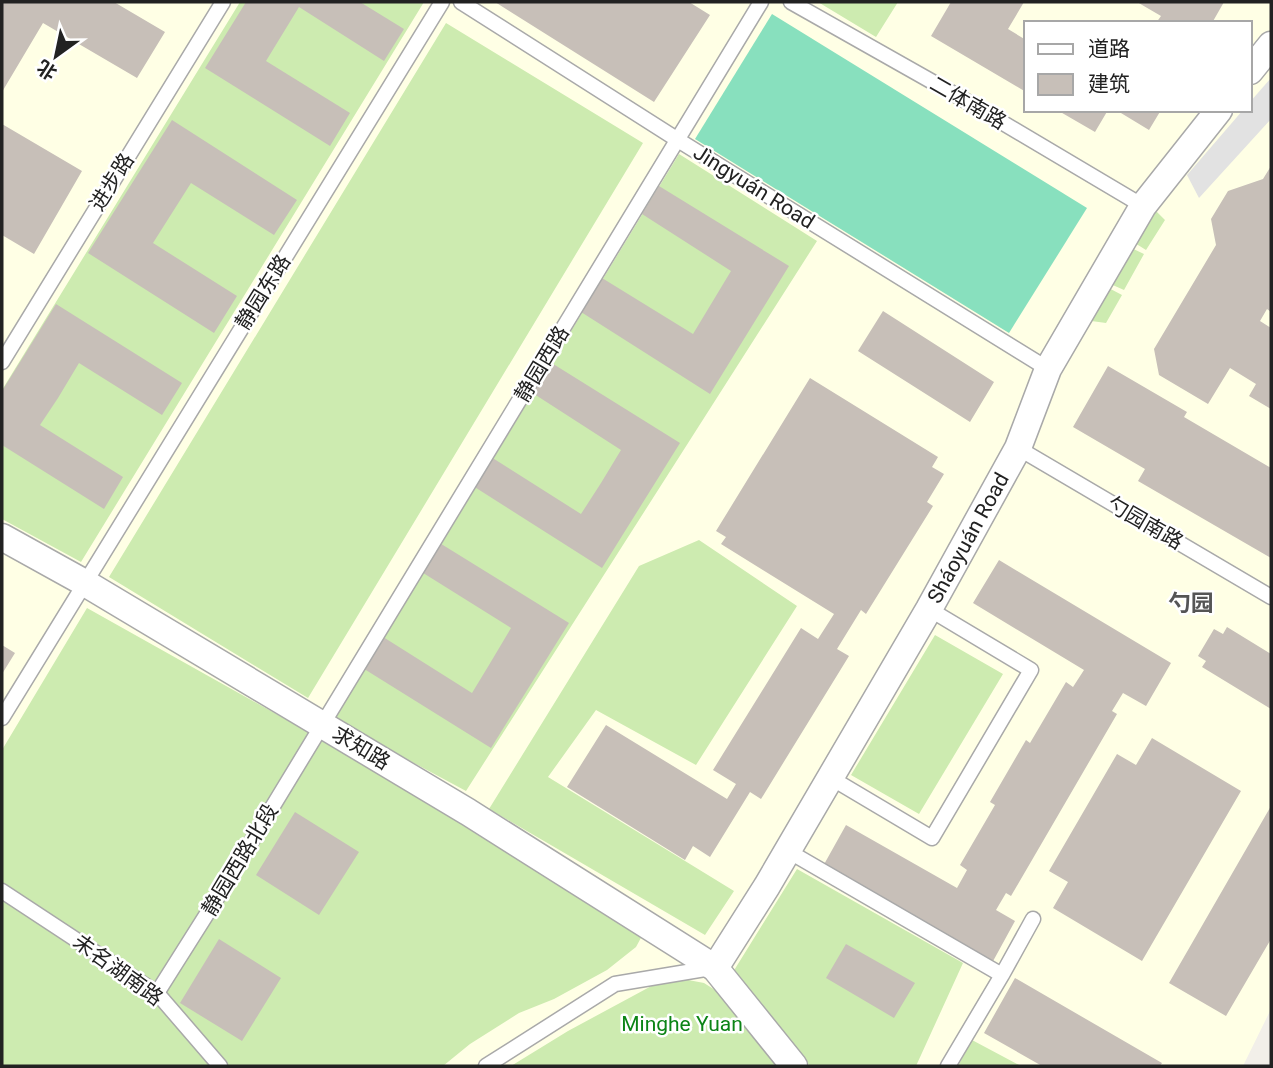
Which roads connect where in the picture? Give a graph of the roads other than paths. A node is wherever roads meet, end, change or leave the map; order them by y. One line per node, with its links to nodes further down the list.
1 (223, 2): 11 (lane, 进步路)
2 (442, 2): 15 (lane, 静园东路)
3 (461, 2): 9 (lane, Jìngyuán Road)
4 (761, 2): 9 (lane, 静园西路)
5 (791, 2): 10 (lane, 二体南路)
6 (1271, 45): 7 (street)
7 (1252, 69)
8 (1217, 112): 10 (street, Sháoyuán Road)
9 (678, 140): 12 (lane, Jìngyuán Road); 19 (lane, 静园西路)
10 (1143, 206): 12 (street, Sháoyuán Road)
11 (2, 362)
12 (1048, 369): 13 (street, Sháoyuán Road)
13 (1018, 448): 16 (lane, 勺园南路); 17 (street, Sháoyuán Road)
14 (2, 537): 15 (street, 求知路)
15 (85, 583): 18 (lane, 静园东路); 19 (street, 求知路)
16 (1271, 597)
17 (929, 609): 20 (street, Sháoyuán Road); 20 (lane)
18 (2, 718)
19 (322, 725): 24 (street, 求知路); 26 (lane, 静园西路北段)
20 (831, 778): 21 (street, Sháoyuán Road)
21 (788, 850): 24 (street, Sháoyuán Road); 25 (lane)
22 (2, 891): 26 (lane, 未名湖南路)
23 (1033, 919): 25 (lane)
24 (715, 968): 28 (lane); 29 (street, 求知路)
25 (1002, 975): 30 (lane)
26 (157, 993): 27 (lane, 未名湖南路)
27 (220, 1066)
28 (486, 1066)
29 (794, 1066)
30 (948, 1066)

